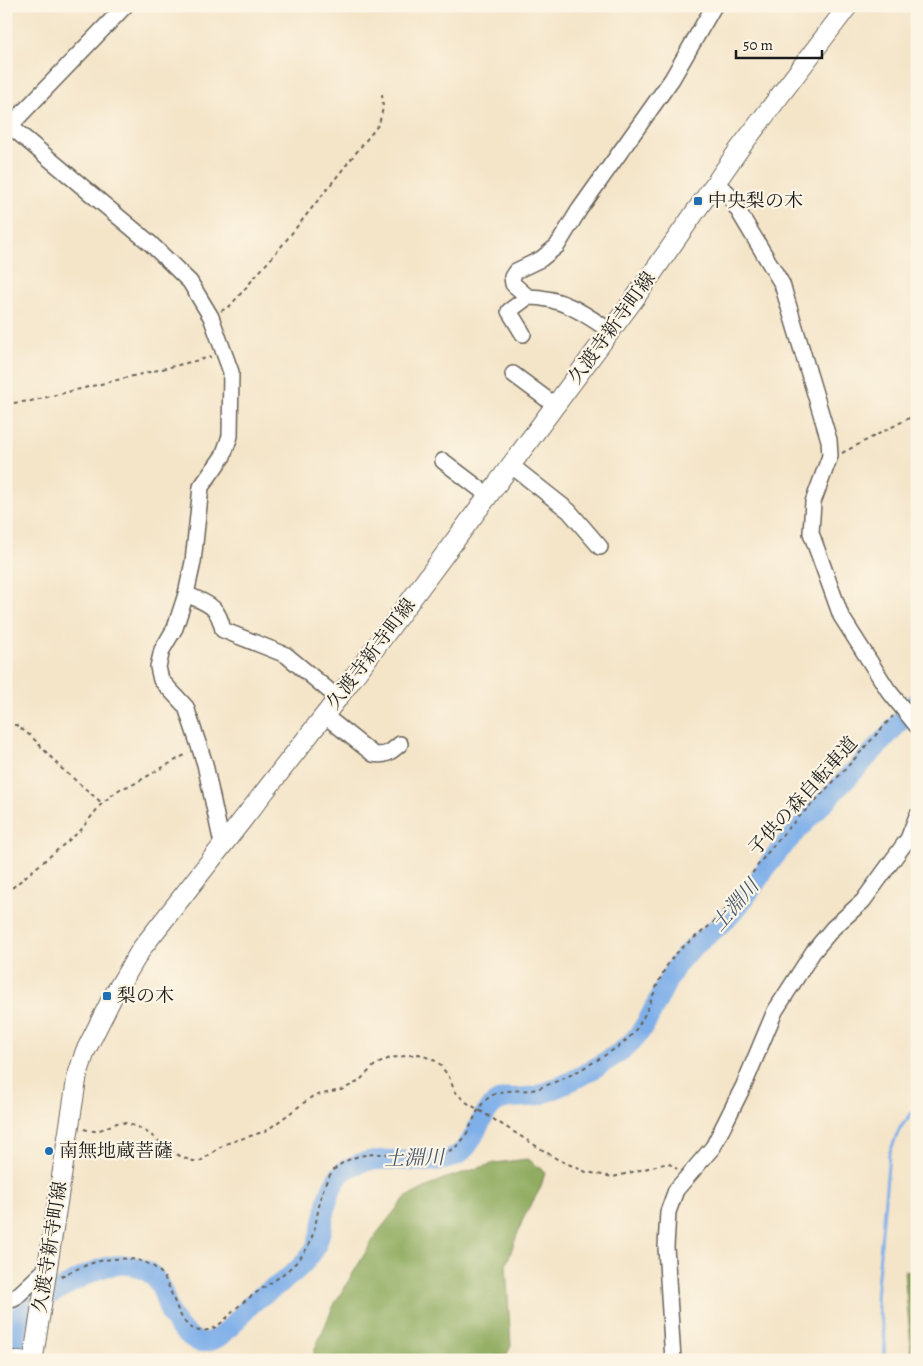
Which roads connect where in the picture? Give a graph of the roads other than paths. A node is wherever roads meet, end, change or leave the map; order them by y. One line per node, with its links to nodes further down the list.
1 (125, 6): 4 (street)
2 (714, 6): 6 (street)
3 (848, 6): 5 (main road, 久渡寺新寺町線)
4 (8, 128): 15 (street)
5 (716, 184): 7 (main road, 久渡寺新寺町線); 18 (street)
6 (528, 297): 7 (street); 8 (street)
7 (610, 331): 10 (main road, 久渡寺新寺町線)
8 (523, 334)
9 (513, 374): 10 (street)
10 (556, 406): 12 (main road, 久渡寺新寺町線)
11 (443, 461): 13 (street)
12 (512, 466): 13 (main road, 久渡寺新寺町線); 14 (street)
13 (489, 496): 16 (main road, 久渡寺新寺町線)
14 (600, 547)
15 (186, 594): 16 (street); 21 (street)
16 (338, 698): 17 (main road, 久渡寺新寺町線)
17 (324, 715): 19 (street); 21 (main road, 久渡寺新寺町線)
18 (908, 715)
19 (400, 744)
20 (917, 816): 25 (street)
21 (222, 844): 22 (main road, 久渡寺新寺町線)
22 (44, 1287): 23 (street); 24 (main road, 久渡寺新寺町線)
23 (6, 1301)
24 (33, 1360)
25 (673, 1360)

